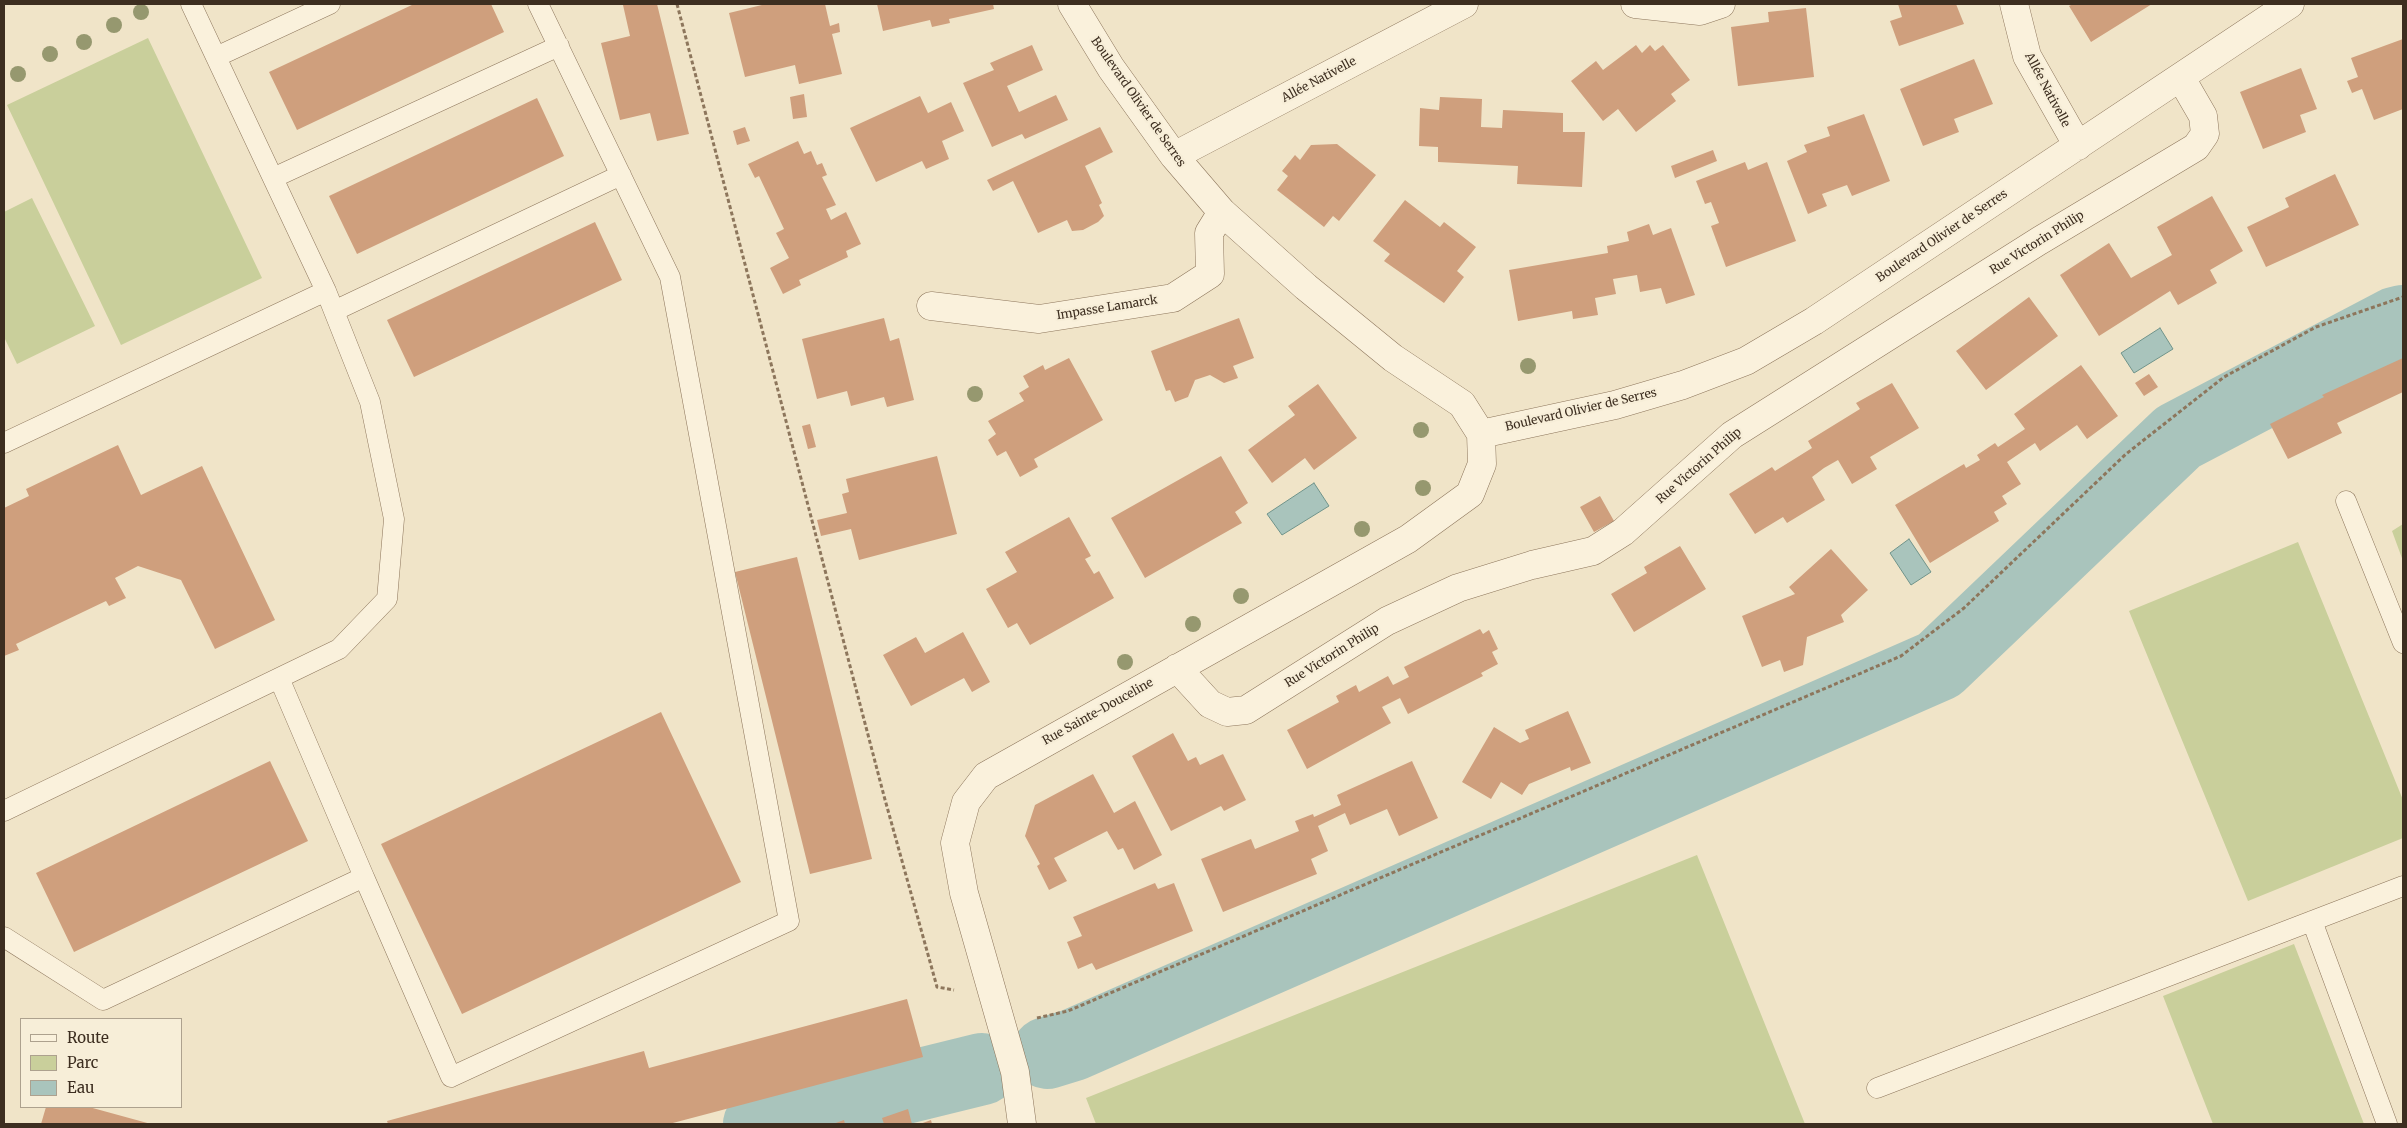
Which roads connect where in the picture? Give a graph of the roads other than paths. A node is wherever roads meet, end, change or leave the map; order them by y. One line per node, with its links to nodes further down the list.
1 (191, 4): 11 (lane)
2 (330, 4): 11 (lane)
3 (538, 4): 10 (lane)
4 (1072, 4): 14 (street, Boulevard Olivier de Serres)
5 (1464, 4): 14 (street, Allée Nativelle)
6 (1635, 4): 7 (street)
7 (1721, 4)
8 (2014, 4): 13 (street, Allée Nativelle)
9 (2290, 4): 12 (street, Boulevard Olivier de Serres)
10 (559, 46): 15 (lane); 16 (lane)
11 (216, 57): 16 (lane)
12 (2181, 78): 13 (street, Boulevard Olivier de Serres); 25 (street, Rue Victorin Philip)
13 (2078, 146): 21 (street, Boulevard Olivier de Serres)
14 (1174, 156): 17 (street, Boulevard Olivier de Serres)
15 (621, 175): 20 (lane); 28 (lane)
16 (273, 178): 18 (lane)
17 (1222, 212): 19 (street, Impasse Lamarck); 21 (street, Boulevard Olivier de Serres)
18 (326, 291): 20 (lane); 22 (lane)
19 (931, 306)
20 (334, 311): 26 (lane)
21 (1481, 434): 25 (street, Rue Sainte-Douceline)
22 (4, 443)
23 (2346, 501): 24 (lane)
24 (2403, 643)
25 (1177, 668): 33 (street, Rue Sainte-Douceline)
26 (279, 678): 27 (lane); 28 (lane)
27 (4, 811)
28 (364, 877): 31 (lane)
29 (2403, 886): 30 (lane)
30 (2312, 921): 32 (lane); 34 (lane)
31 (4, 937)
32 (1876, 1088)
33 (1022, 1124)
34 (2387, 1124)

